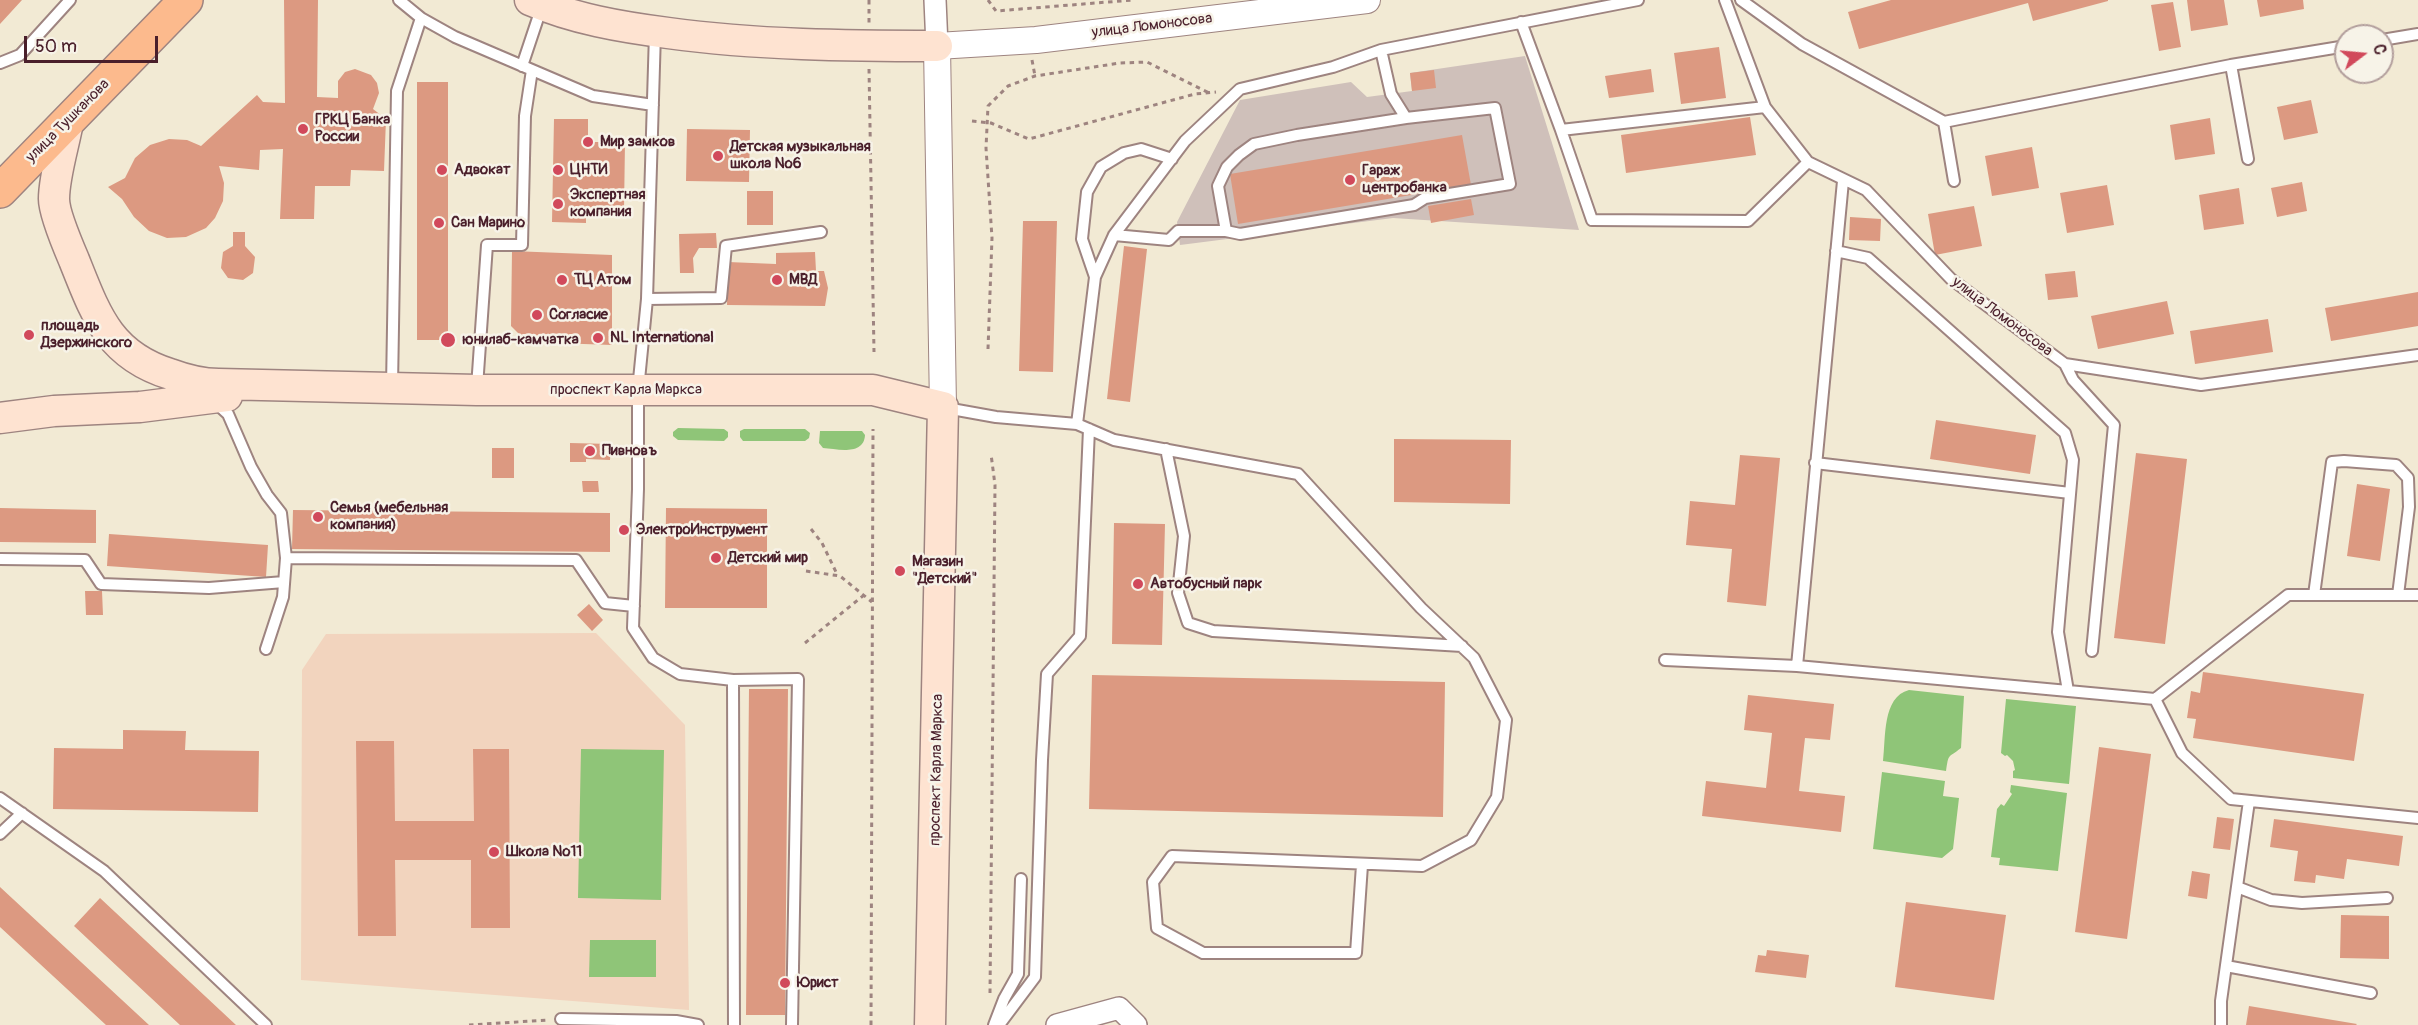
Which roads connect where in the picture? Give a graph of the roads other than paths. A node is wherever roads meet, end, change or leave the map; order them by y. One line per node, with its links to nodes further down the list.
1 (70, 0): 18 (lane)
2 (186, 0): 24 (main road, улица Тушканова)
3 (399, 0): 10 (lane)
4 (935, 0): 15 (street, проспект Карла Маркса)
5 (1366, 0): 15 (street, улица Ломоносова)
6 (1638, 0): 11 (lane)
7 (1725, 0): 22 (lane, улица Ломоносова)
8 (1741, 0): 25 (lane)
9 (536, 3): 12 (main road); 20 (lane)
10 (421, 18): 20 (lane); 43 (lane)
11 (1521, 22): 17 (lane); 26 (lane)
12 (655, 32): 15 (main road); 21 (lane)
13 (2418, 34): 14 (lane)
14 (2394, 38)
15 (937, 46): 47 (street, проспект Карла Маркса)
16 (2334, 48): 19 (lane)
17 (1382, 50): 23 (lane); 27 (lane)
18 (0, 63)
19 (2231, 65): 25 (lane); 28 (lane)
20 (527, 68): 21 (lane); 44 (lane)
21 (653, 105): 38 (lane)
22 (1765, 107): 26 (lane); 29 (lane, улица Ломоносова)
23 (1406, 118): 33 (lane); 33 (lane)
24 (68, 122): 32 (main road, улица Тушканова); 41 (main road)
25 (1944, 122): 31 (lane)
26 (1561, 130): 29 (lane)
27 (1172, 159): 35 (lane); 37 (lane)
28 (2248, 159)
29 (1808, 162): 30 (lane, улица Ломоносова)
30 (1843, 181): 36 (lane); 40 (lane, улица Ломоносова)
31 (1954, 181)
32 (0, 190)
33 (1226, 231): 35 (lane)
34 (821, 232): 38 (lane)
35 (1114, 235): 37 (lane)
36 (1836, 251): 52 (lane); 53 (lane)
37 (1095, 277): 49 (lane)
38 (647, 299): 45 (lane)
39 (2418, 355): 40 (lane, улица Ломоносова)
40 (2064, 364): 63 (lane)
41 (147, 366): 42 (main road); 46 (lane)
42 (306, 386): 43 (main road, проспект Карла Маркса); 46 (main road)
43 (392, 387): 44 (main road, проспект Карла Маркса)
44 (477, 390): 45 (main road, проспект Карла Маркса)
45 (638, 390): 47 (main road, проспект Карла Маркса); 60 (lane)
46 (208, 398): 48 (main road); 54 (lane)
47 (943, 407): 49 (lane); 85 (main road, проспект Карла Маркса)
48 (0, 418)
49 (1077, 424): 50 (lane)
50 (1089, 429): 51 (lane); 87 (lane)
51 (1166, 448): 61 (lane); 61 (lane)
52 (1815, 463): 53 (lane); 65 (lane)
53 (2070, 493): 67 (lane)
54 (286, 558): 56 (lane); 60 (lane)
55 (0, 559): 56 (lane)
56 (284, 582): 62 (lane)
57 (2398, 595): 58 (lane); 59 (lane); 59 (lane)
58 (2418, 595)
59 (2314, 596): 68 (lane)
60 (634, 606): 66 (lane)
61 (1462, 646): 74 (lane)
62 (266, 649)
63 (2092, 651)
64 (1665, 660): 65 (lane)
65 (1797, 666): 67 (lane)
66 (733, 680): 83 (lane); 84 (lane)
67 (2068, 691): 68 (lane)
68 (2155, 699): 70 (lane)
69 (0, 798): 71 (lane)
70 (2249, 801): 72 (lane); 76 (lane)
71 (22, 813): 73 (lane); 81 (lane)
72 (2418, 818)
73 (0, 834)
74 (1362, 865): 74 (lane)
75 (1021, 879): 86 (lane)
76 (2237, 887): 77 (lane); 78 (lane)
77 (2387, 898)
78 (2226, 966): 79 (lane); 90 (lane)
79 (2371, 993)
80 (561, 1019): 82 (lane)
81 (266, 1025)
82 (698, 1025)
83 (734, 1025)
84 (792, 1025)
85 (930, 1025)
86 (994, 1025)
87 (999, 1025)
88 (1057, 1025): 89 (street)
89 (1136, 1025)
90 (2221, 1025)

